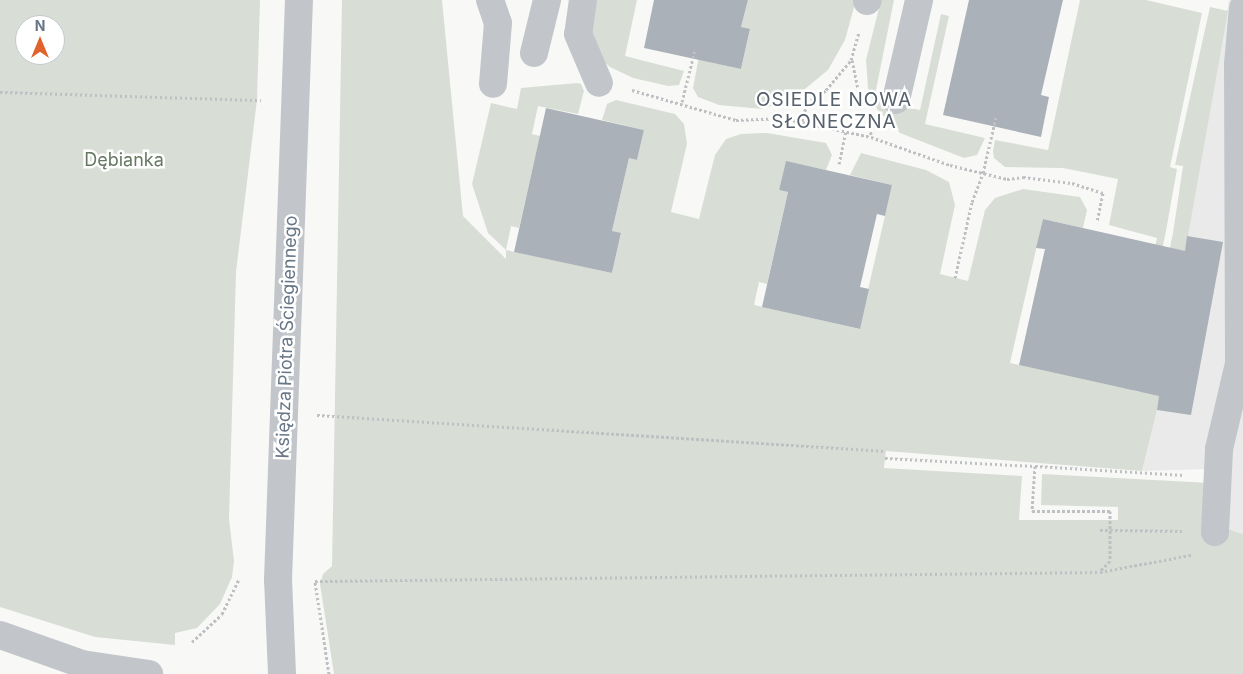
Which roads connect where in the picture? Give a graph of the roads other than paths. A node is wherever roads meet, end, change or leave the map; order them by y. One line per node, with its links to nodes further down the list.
1 (299, 0): 15 (street, Księdza Piotra Ściegiennego)
2 (490, 0): 9 (street)
3 (546, 0): 7 (street)
4 (584, 0): 8 (street)
5 (919, 0): 10 (street)
6 (1243, 8): 11 (street)
7 (534, 53)
8 (599, 83)
9 (493, 84)
10 (896, 100)
11 (1241, 367): 12 (street)
12 (1215, 532)
13 (0, 634): 14 (street)
14 (148, 674)
15 (282, 674)

